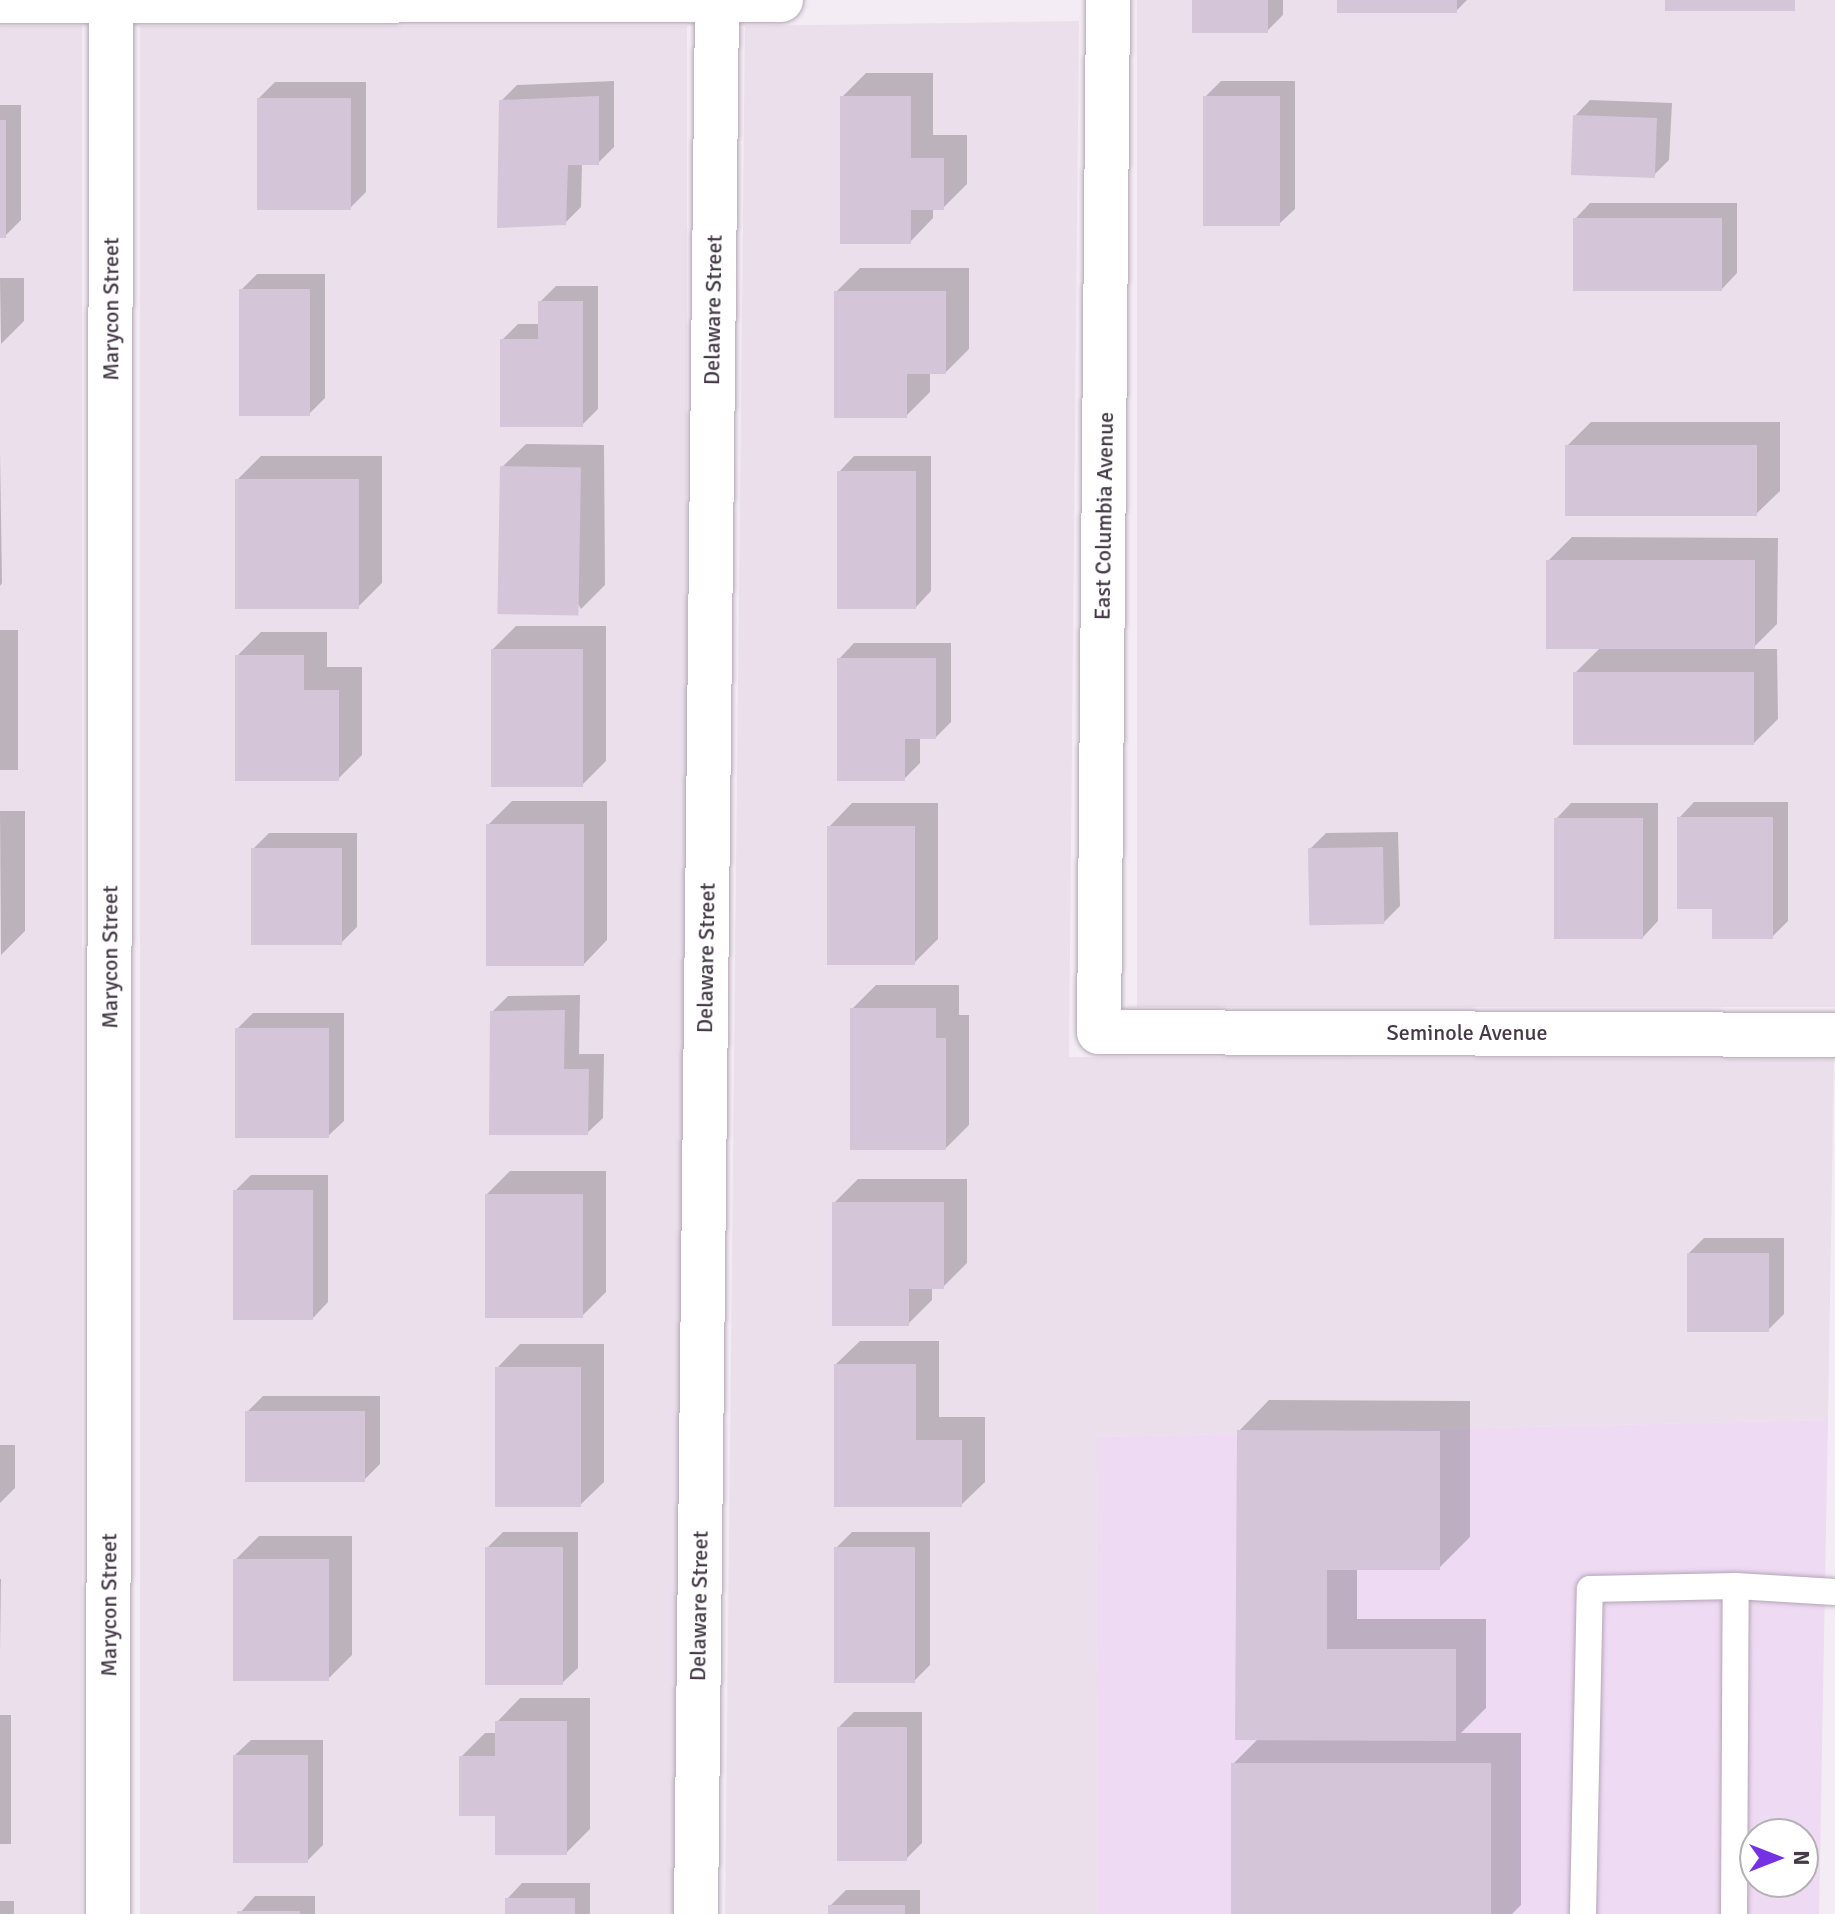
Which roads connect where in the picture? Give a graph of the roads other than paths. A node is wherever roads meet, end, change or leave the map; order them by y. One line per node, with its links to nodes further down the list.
1 (111, 0): 4 (street); 5 (street); 11 (street, Marycon Street)
2 (781, 0): 6 (street)
3 (1108, 0): 7 (street, East Columbia Avenue)
4 (0, 1)
5 (554, 1): 6 (street)
6 (717, 1): 12 (street, Delaware Street)
7 (1099, 1032): 8 (street, Seminole Avenue)
8 (1835, 1035)
9 (1736, 1586): 10 (lane); 13 (lane); 14 (lane)
10 (1835, 1592)
11 (108, 1914)
12 (696, 1914)
13 (1583, 1914)
14 (1734, 1914)

